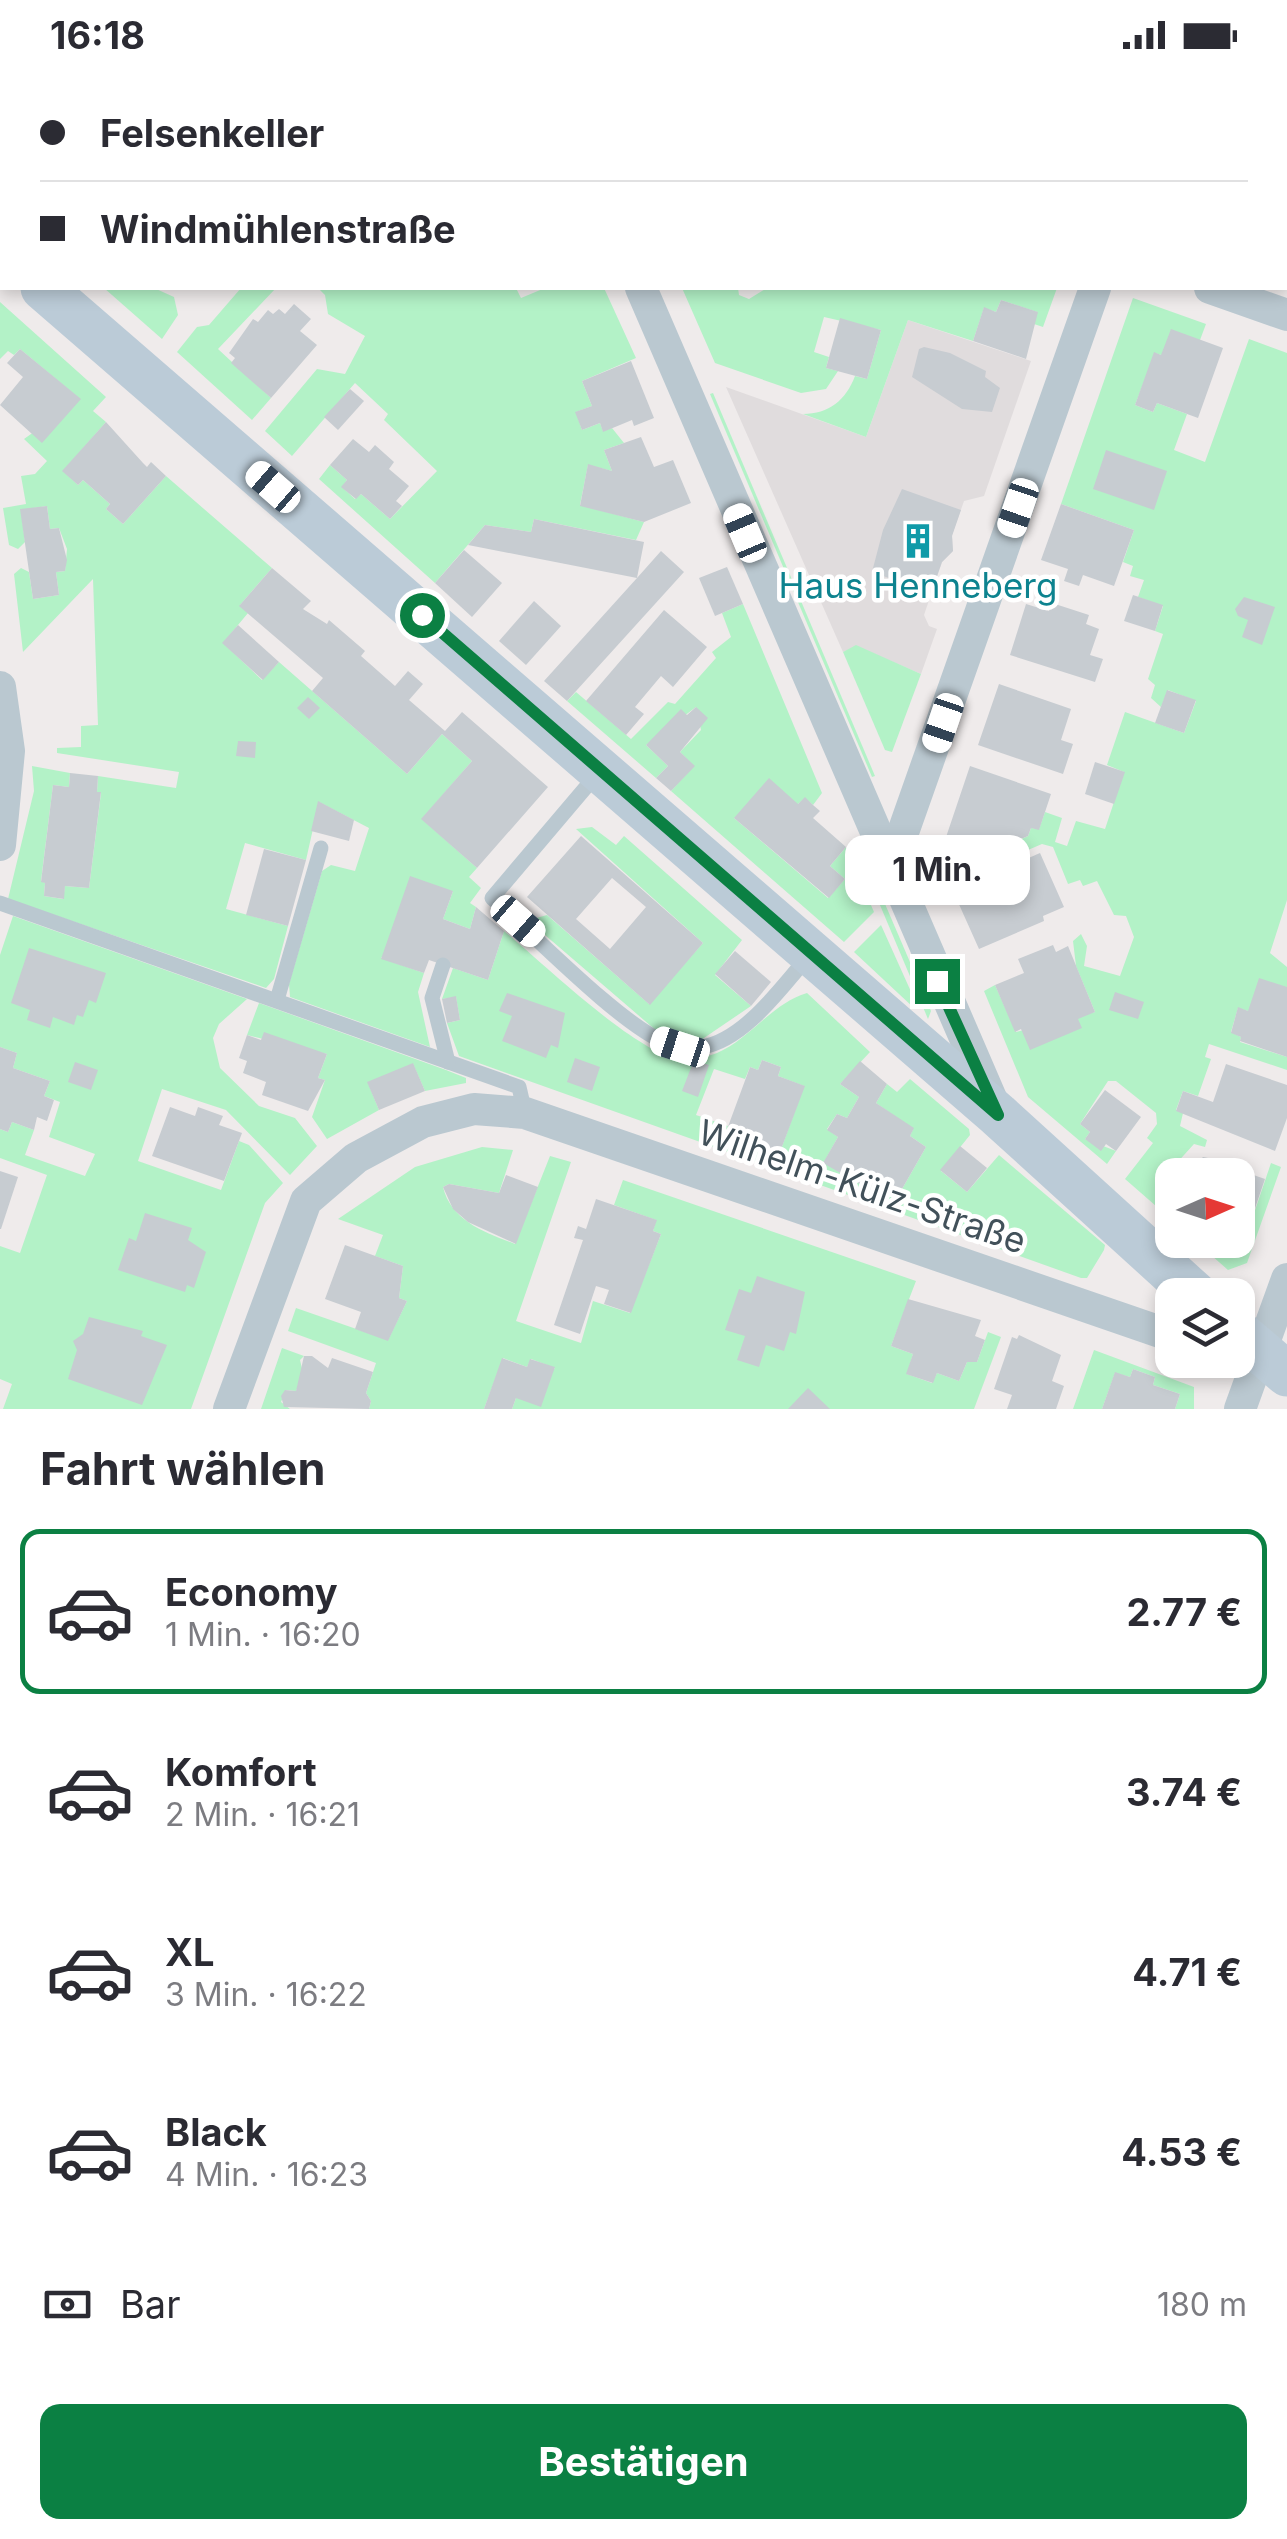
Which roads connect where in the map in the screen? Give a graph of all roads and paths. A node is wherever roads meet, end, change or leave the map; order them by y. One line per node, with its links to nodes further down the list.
1 (45, 290): 7 (street)
2 (641, 290): 10 (street)
3 (1094, 290): 10 (street)
4 (1216, 290): 5 (street)
5 (1287, 315)
6 (0, 687): 8 (street)
7 (601, 770): 12 (street); 12 (lane)
8 (0, 845)
9 (321, 848): 14 (lane)
10 (889, 872): 17 (street)
11 (0, 903): 14 (lane)
12 (810, 954): 17 (street)
13 (443, 965): 15 (lane)
14 (277, 1000): 15 (lane)
15 (448, 1062): 16 (lane)
16 (526, 1113): 20 (street, Wilhelm-Külz-Straße); 22 (street, Wilhelm-Külz-Straße)
17 (998, 1115): 18 (street)
18 (1177, 1278)
19 (1285, 1289): 21 (street)
20 (1155, 1330)
21 (1256, 1352): 23 (street)
22 (228, 1409)
23 (1240, 1409)

